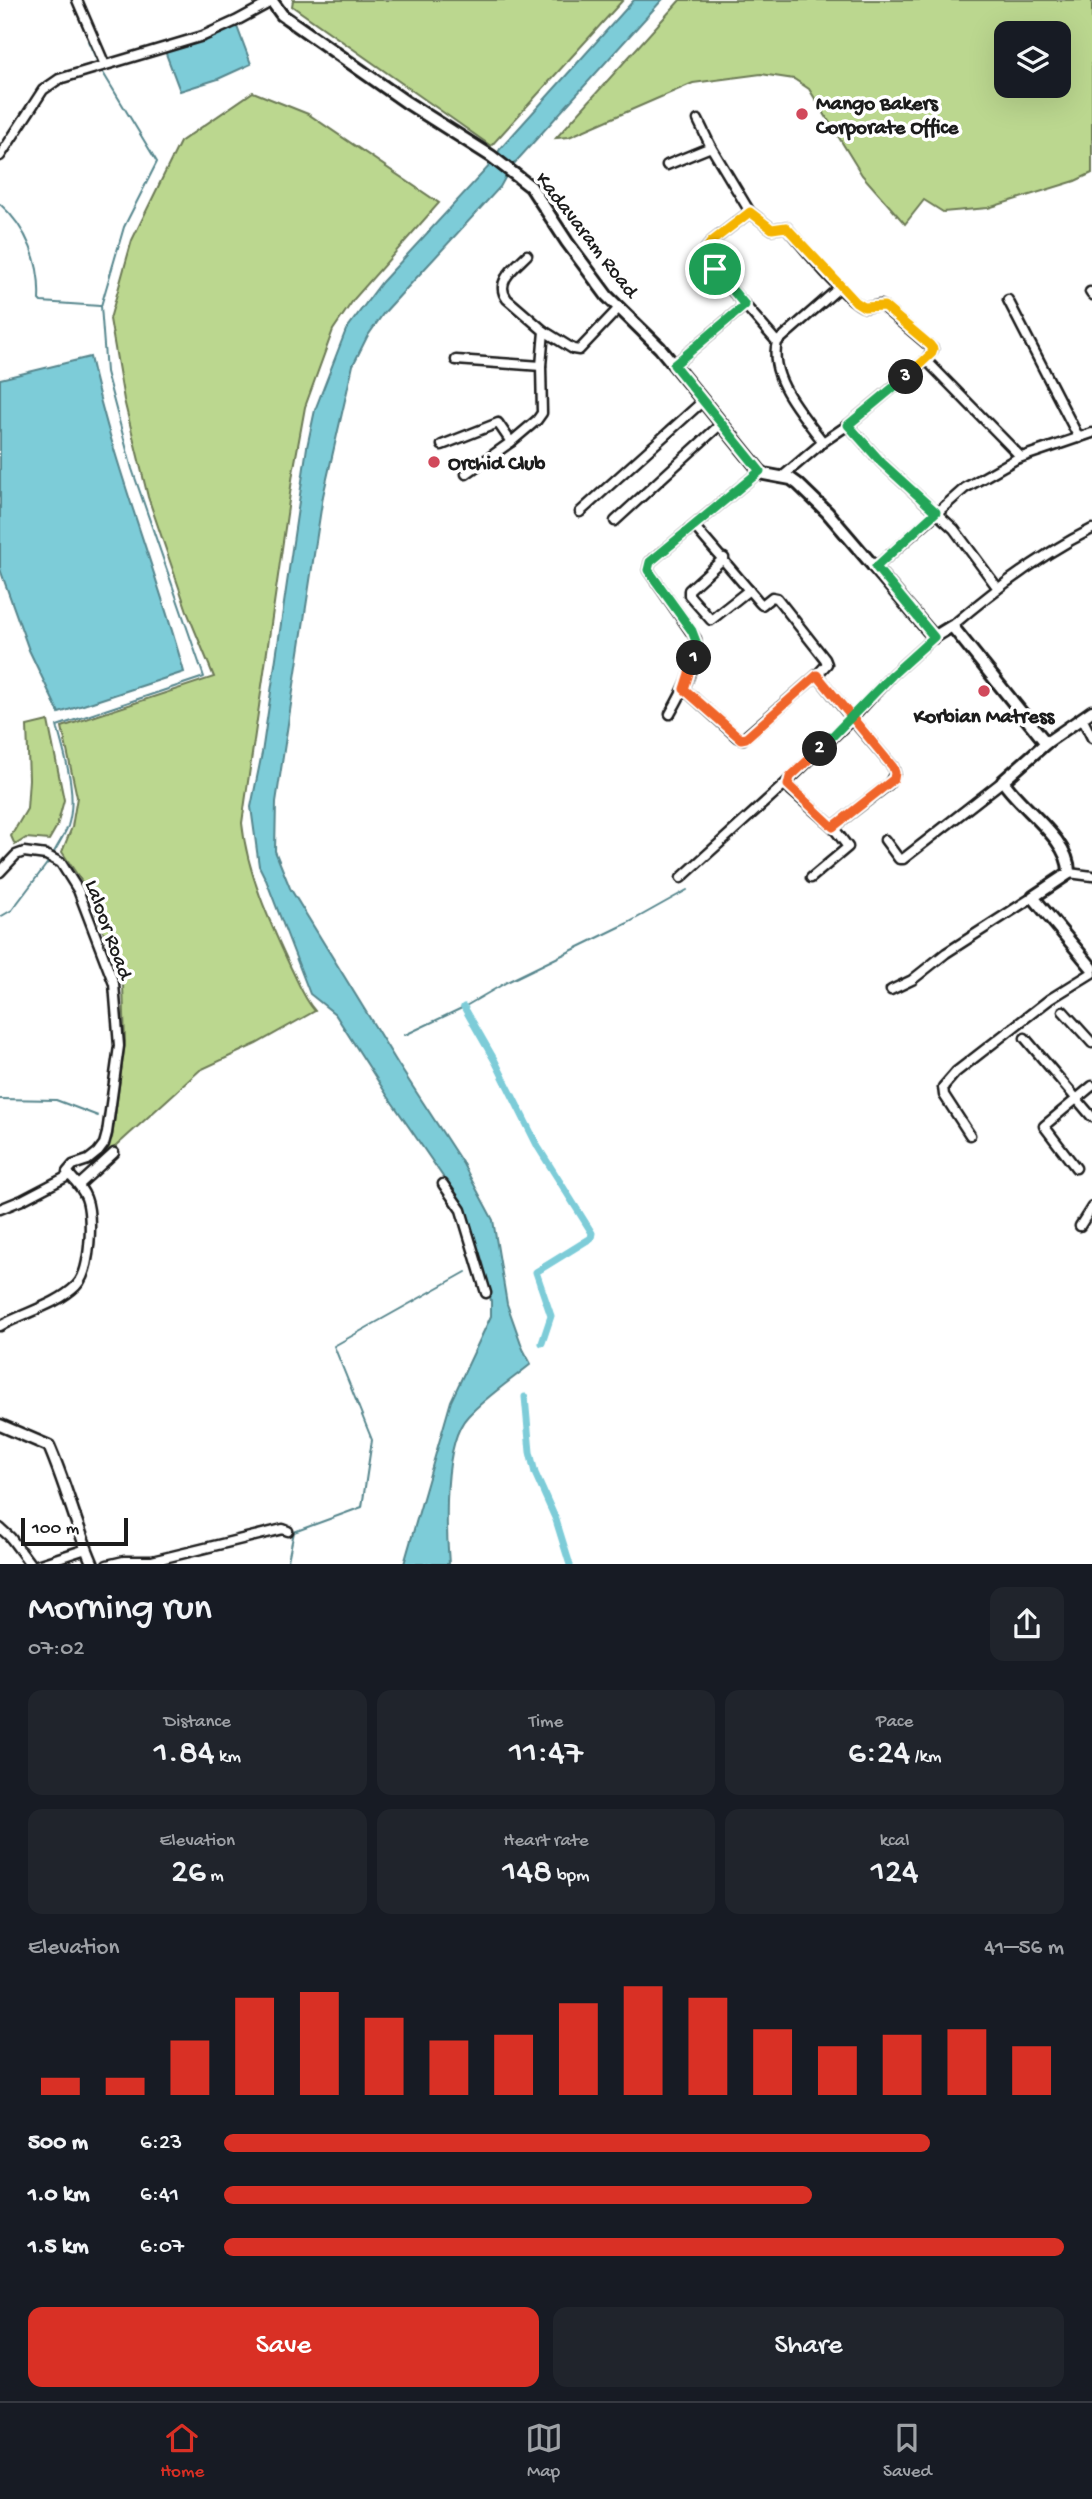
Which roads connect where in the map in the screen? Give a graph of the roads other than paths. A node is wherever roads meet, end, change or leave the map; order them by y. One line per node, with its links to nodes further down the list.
1 (77, 0): 3 (street)
2 (271, 1): 3 (street); 13 (main road, Kadavaram Road)
3 (105, 65): 6 (street)
4 (698, 120): 5 (street)
5 (711, 147): 7 (street); 8 (street)
6 (0, 156)
7 (667, 165)
8 (750, 212): 10 (street); 12 (street)
9 (527, 255): 14 (street)
10 (840, 287): 15 (street); 16 (street)
11 (1008, 300): 24 (street)
12 (745, 305): 15 (street); 18 (street)
13 (619, 308): 14 (street); 18 (main road, Kadavaram Road)
14 (544, 331): 19 (street)
15 (777, 342): 26 (street)
16 (926, 359): 22 (street); 28 (street)
17 (456, 360): 19 (street)
18 (674, 365): 20 (main road, Kadavaram Road)
19 (541, 366): 25 (street)
20 (703, 401): 21 (main road, Kadavaram Road); 32 (street)
21 (722, 423): 29 (main road, Kadavaram Road); 34 (street)
22 (848, 425): 26 (street); 33 (street)
23 (1092, 433): 24 (street)
24 (1079, 438): 28 (street)
25 (511, 442): 27 (street); 30 (street)
26 (823, 442): 31 (street)
27 (442, 445)
28 (1021, 457): 33 (street)
29 (760, 471): 31 (main road); 35 (street)
30 (466, 474)
31 (783, 476): 38 (main road)
32 (580, 512)
33 (936, 512): 38 (street); 39 (street)
34 (615, 521)
35 (694, 526): 37 (street); 44 (street)
36 (1092, 528): 39 (street)
37 (724, 558): 40 (street); 40 (street)
38 (876, 567): 42 (main road)
39 (997, 587): 41 (street)
40 (749, 590): 43 (street)
41 (951, 626): 42 (main road); 50 (main road)
42 (934, 637): 48 (street)
43 (817, 675): 44 (street); 48 (street)
44 (684, 689): 46 (street)
45 (1092, 711): 47 (street)
46 (670, 714)
47 (1082, 718): 49 (street); 50 (street)
48 (852, 719): 52 (street); 53 (street)
49 (1092, 738)
50 (1046, 743): 51 (main road)
51 (1003, 780): 54 (street); 56 (main road)
52 (788, 782): 53 (street); 58 (street)
53 (833, 827): 59 (street)
54 (886, 839)
55 (0, 872): 72 (street, Laloor Road)
56 (1069, 873): 57 (street); 60 (main road)
57 (1092, 876)
58 (681, 878)
59 (811, 878)
60 (1033, 897): 61 (main road); 62 (street)
61 (1092, 970): 69 (street)
62 (891, 990)
63 (1063, 1011): 65 (street)
64 (1025, 1038): 67 (street)
65 (1092, 1043)
66 (1092, 1086): 67 (street)
67 (1076, 1099): 68 (street); 71 (street)
68 (1092, 1118)
69 (970, 1135)
70 (114, 1153): 74 (street)
71 (1076, 1168)
72 (69, 1171): 74 (street); 76 (street, Laloor Road)
73 (443, 1184): 78 (street)
74 (79, 1185): 79 (street)
75 (1092, 1207): 77 (street)
76 (0, 1209)
77 (1080, 1226)
78 (486, 1293)
79 (0, 1326)
80 (0, 1425): 83 (street)
81 (0, 1528): 84 (street)
82 (288, 1531): 87 (street)
83 (86, 1549): 85 (street); 86 (street)
84 (31, 1564)
85 (37, 1564)
86 (93, 1564)
87 (107, 1564)

